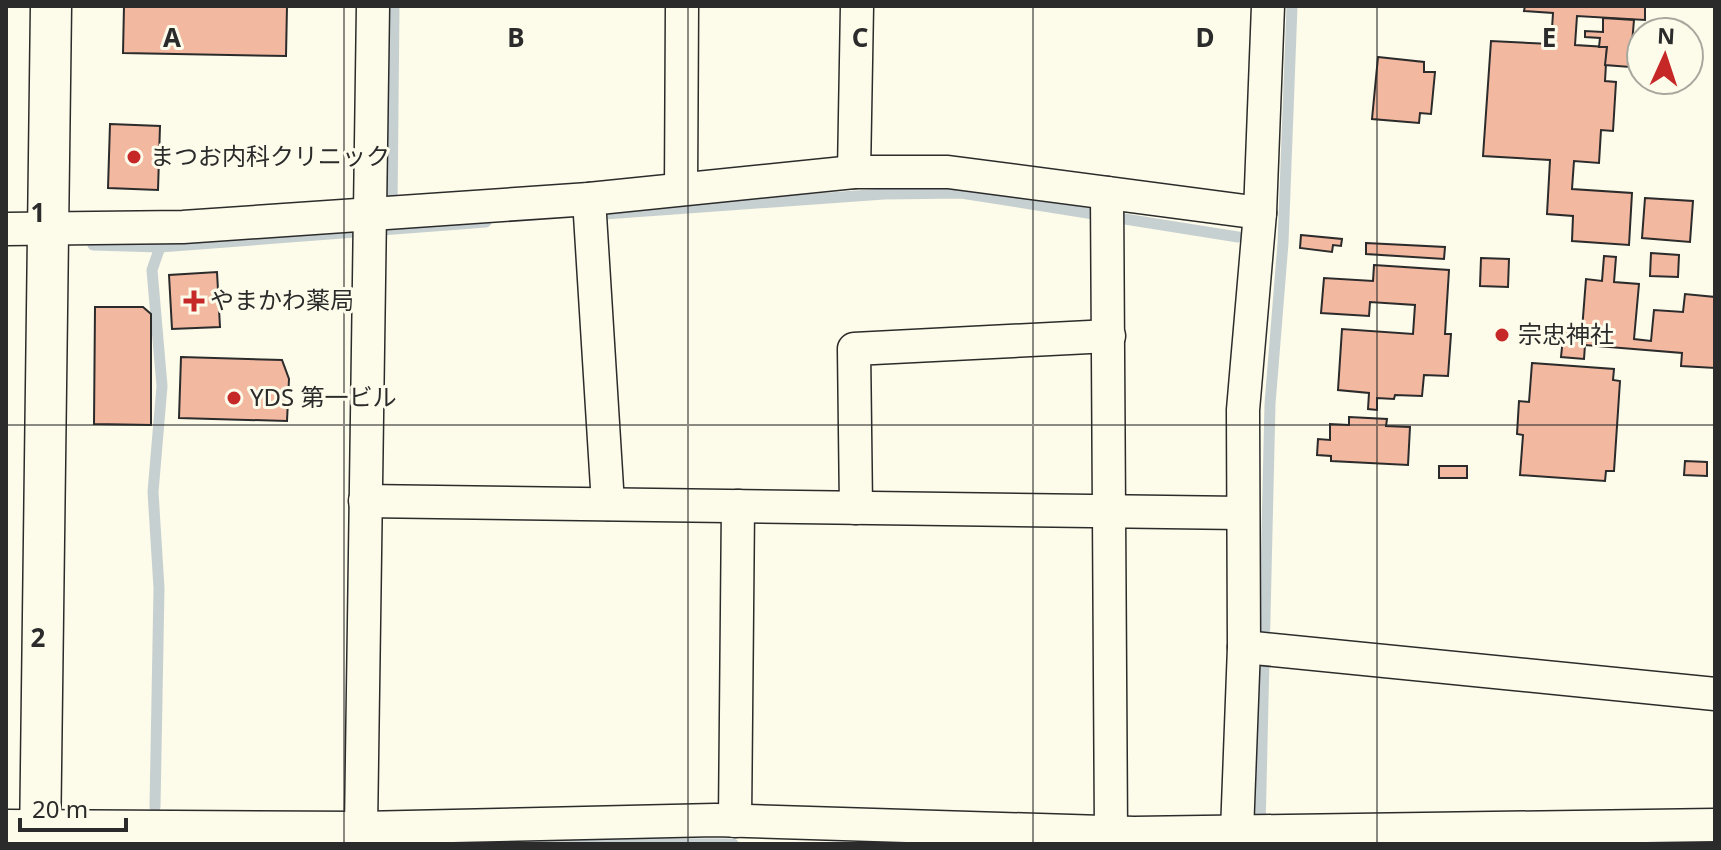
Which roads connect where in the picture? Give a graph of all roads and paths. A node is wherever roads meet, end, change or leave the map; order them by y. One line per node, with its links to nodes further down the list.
1 (51, 6): 12 (street)
2 (373, 6): 11 (street)
3 (682, 6): 7 (street)
4 (857, 6): 6 (street)
5 (1268, 6): 10 (street)
6 (854, 172): 7 (street); 8 (street)
7 (681, 189): 9 (street)
8 (1107, 207): 10 (street); 14 (street)
9 (589, 210): 11 (street); 16 (street)
10 (1260, 213): 20 (street)
11 (379, 218): 12 (street); 15 (street)
12 (48, 227): 13 (street); 26 (street)
13 (6, 229)
14 (1109, 336): 18 (street); 19 (street)
15 (365, 501): 16 (street); 24 (street)
16 (608, 504): 17 (street)
17 (738, 506): 18 (street); 25 (street)
18 (856, 508): 19 (street)
19 (1110, 511): 20 (street); 28 (street)
20 (1241, 513): 21 (street)
21 (1259, 649): 22 (street); 27 (street)
22 (1715, 694)
23 (1715, 825): 29 (street)
24 (361, 828): 25 (street); 26 (street)
25 (719, 829): 28 (street)
26 (29, 832)
27 (1252, 832): 28 (street); 29 (street)
28 (1111, 833)
29 (1522, 835)

